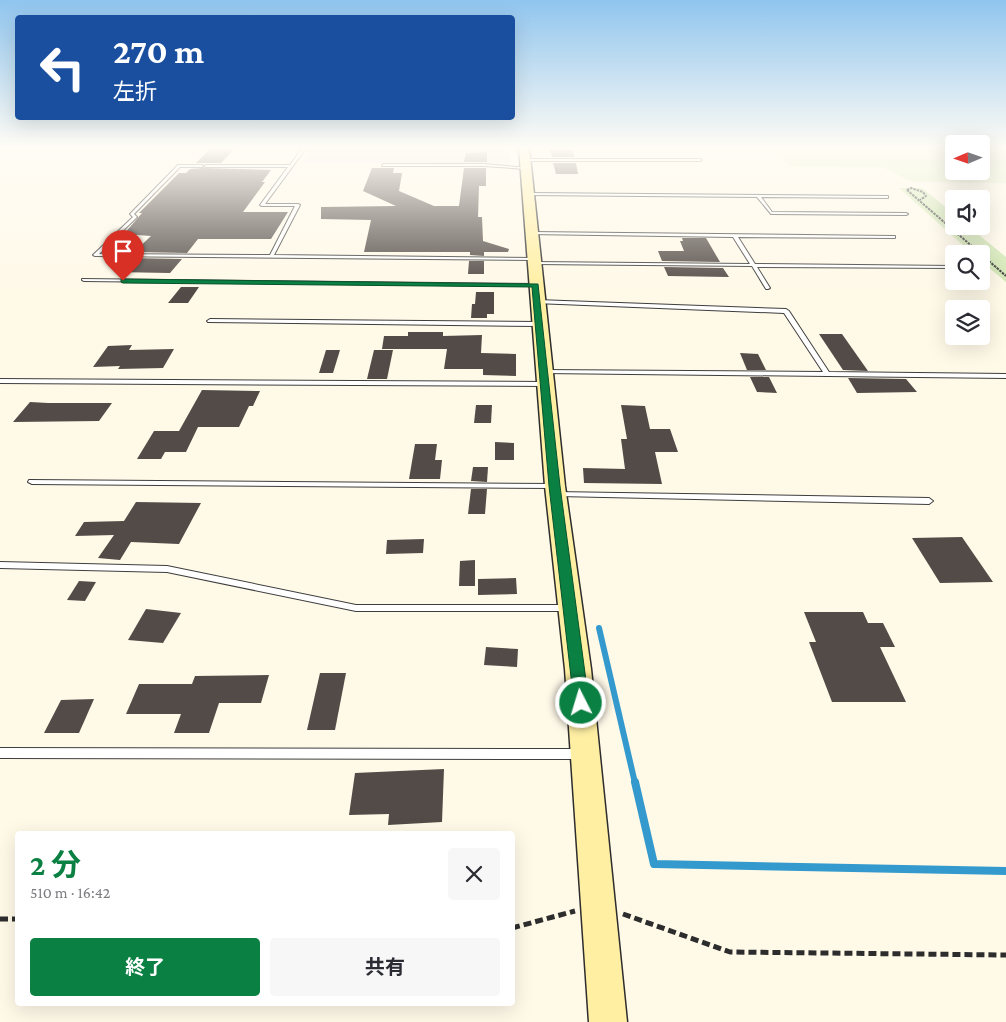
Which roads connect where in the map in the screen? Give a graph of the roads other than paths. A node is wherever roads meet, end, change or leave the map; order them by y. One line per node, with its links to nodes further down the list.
1 (528, 194): 8 (street)
2 (151, 195): 11 (lane)
3 (269, 195): 11 (lane)
4 (608, 195): 5 (lane)
5 (758, 196): 6 (lane); 7 (lane)
6 (887, 197)
7 (906, 214)
8 (531, 233): 9 (lane); 15 (street)
9 (735, 236): 10 (lane); 12 (lane)
10 (893, 237)
11 (271, 257): 15 (lane)
12 (753, 266): 13 (lane); 15 (lane); 16 (lane)
13 (945, 267)
14 (84, 280): 15 (lane)
15 (536, 287): 17 (lane); 18 (lane); 20 (street)
16 (768, 288)
17 (210, 321)
18 (827, 374): 19 (lane); 20 (lane)
19 (1006, 376)
20 (544, 378): 21 (lane); 23 (street)
21 (0, 381)
22 (32, 482): 23 (lane)
23 (555, 490): 24 (lane); 26 (street)
24 (929, 501)
25 (0, 565): 26 (lane)
26 (569, 608): 28 (street)
27 (0, 753): 28 (lane)
28 (586, 754): 29 (street)
29 (608, 1022)

